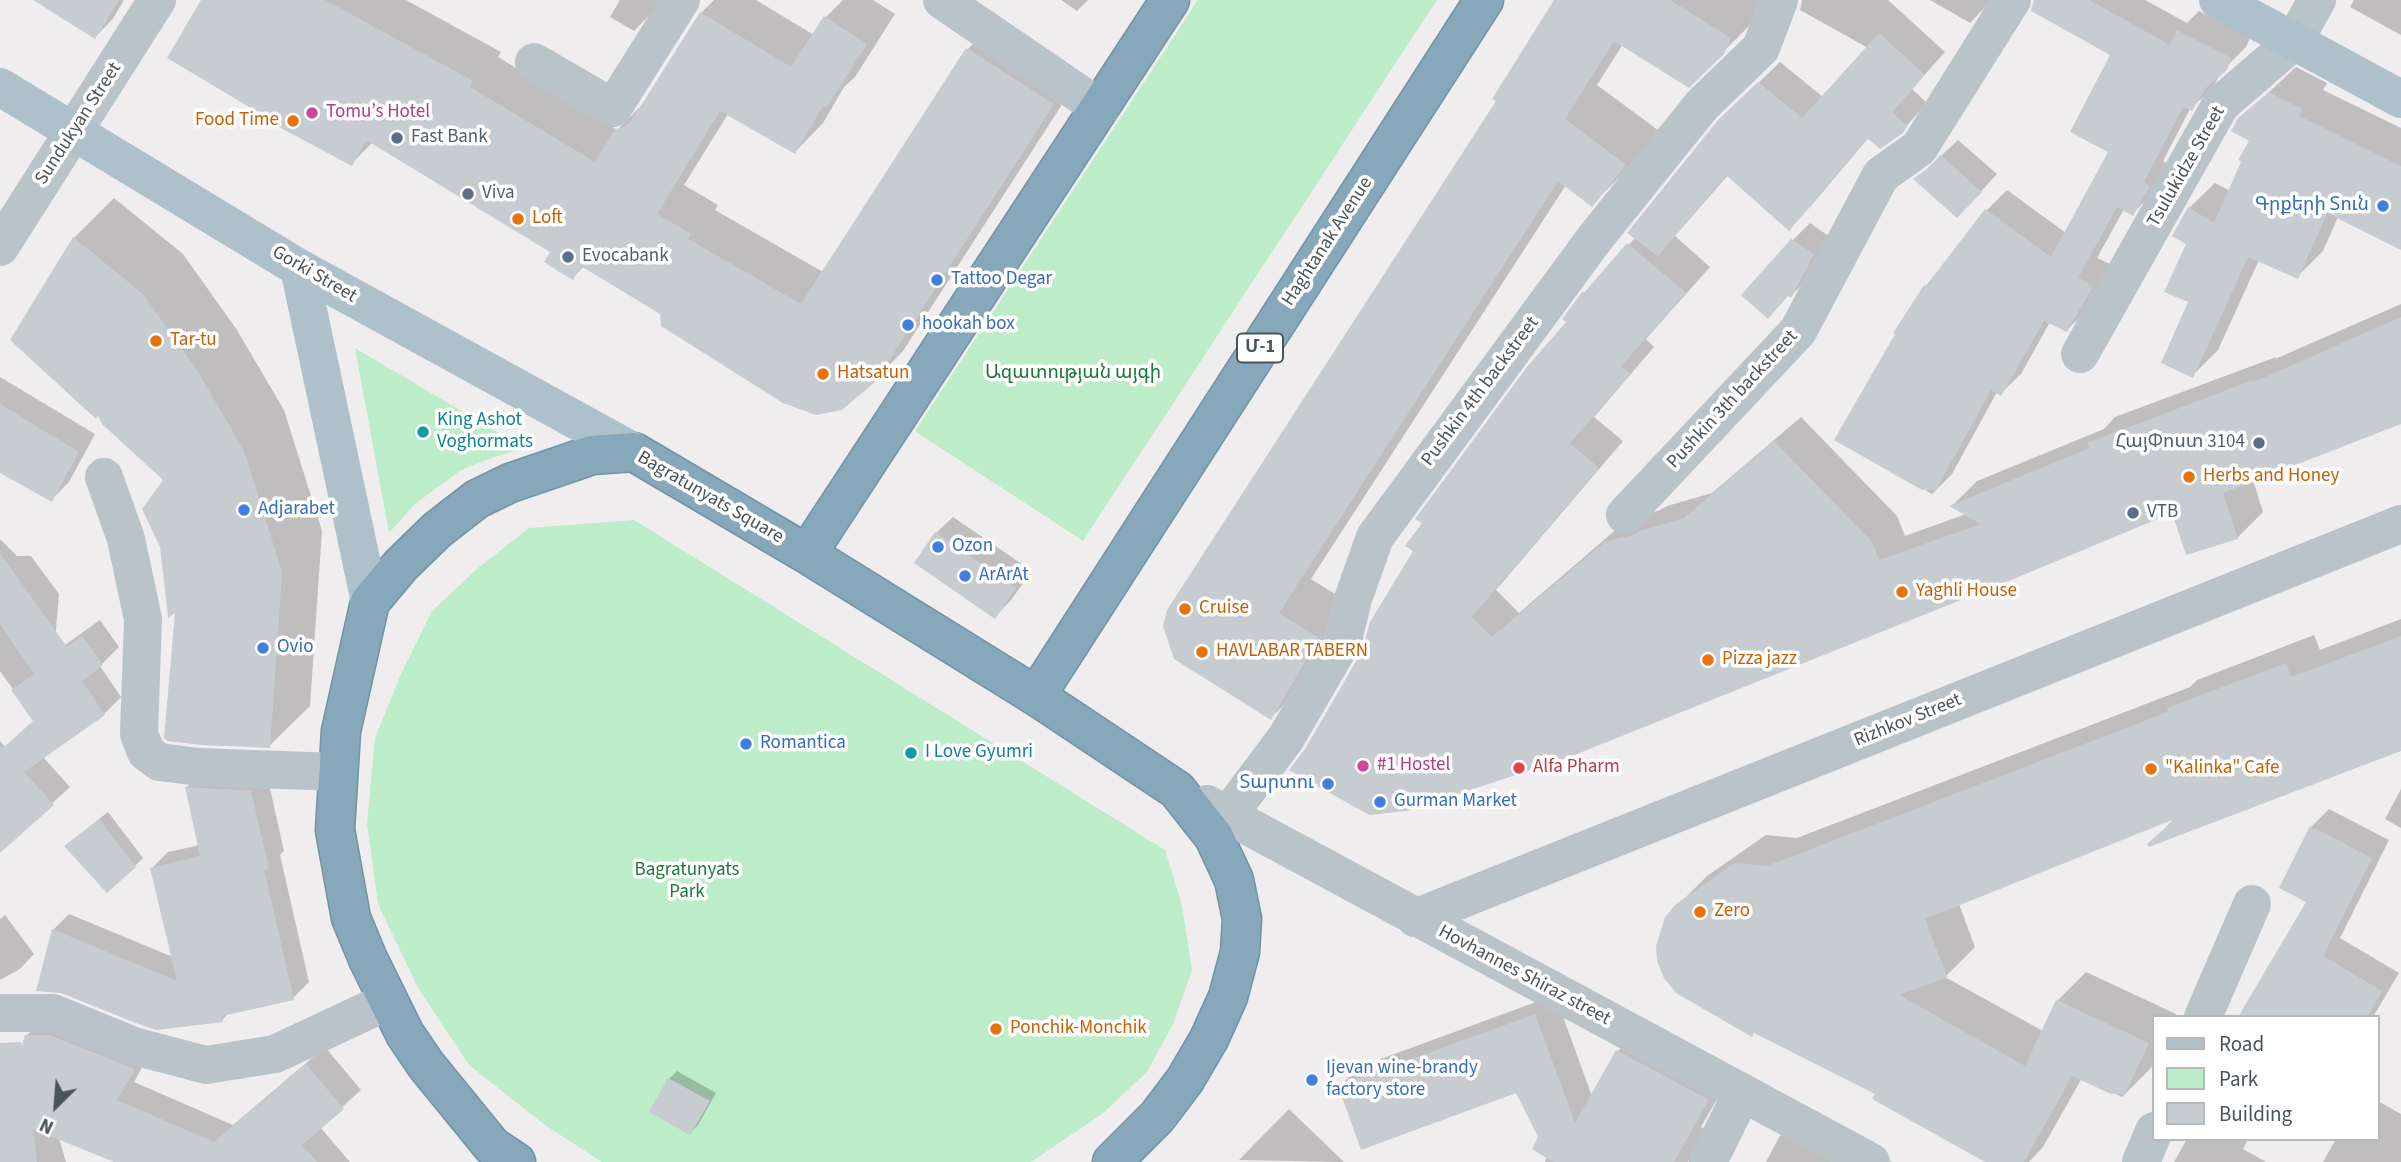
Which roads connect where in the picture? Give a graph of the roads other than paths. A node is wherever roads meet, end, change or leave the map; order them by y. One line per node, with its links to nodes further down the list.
1 (157, 0): 15 (street, Sundukyan Street)
2 (681, 0): 11 (street)
3 (942, 0): 14 (street)
4 (1170, 0): 14 (highway)
5 (1484, 0): 25 (highway, Haghtanak Avenue / Մ-1)
6 (1779, 0): 28 (street, Pushkin 4th backstreet)
7 (2012, 0): 21 (street, Pushkin 3th backstreet)
8 (2218, 0): 10 (main road)
9 (2317, 0): 10 (street, Tsulukidze Street)
10 (2294, 41): 13 (main road); 18 (street, Tsulukidze Street)
11 (534, 62)
12 (0, 87): 15 (main road, Gorki Street)
13 (2401, 99)
14 (1100, 107): 23 (highway)
15 (74, 131): 16 (street, Sundukyan Street); 17 (main road, Gorki Street)
16 (0, 247)
17 (299, 268): 19 (main road, Gorki Street); 24 (main road)
18 (2080, 354)
19 (634, 452): 23 (highway, Bagratunyats Square); 24 (highway, Bagratunyats Square)
20 (104, 477): 26 (street)
21 (1625, 515)
22 (2401, 524): 30 (street, Rizhkov Street)
23 (807, 554): 25 (highway, Bagratunyats Square)
24 (370, 602): 26 (highway, Bagratunyats Square)
25 (1036, 696): 27 (highway, Bagratunyats Square)
26 (337, 772): 31 (highway, Bagratunyats Square)
27 (1177, 790): 28 (street, Hovhannes Shiraz street); 38 (highway, Bagratunyats Square)
28 (1229, 814): 30 (street, Hovhannes Shiraz street)
29 (2252, 904): 33 (street)
30 (1415, 918): 34 (street, Hovhannes Shiraz street)
31 (388, 1001): 32 (street); 37 (highway, Bagratunyats Square)
32 (0, 1013)
33 (2204, 1015)
34 (1742, 1093): 36 (street); 39 (street, Hovhannes Shiraz street)
35 (2152, 1136): 40 (street)
36 (1716, 1154)
37 (501, 1157)
38 (1112, 1162)
39 (1871, 1162)
40 (2141, 1162)

